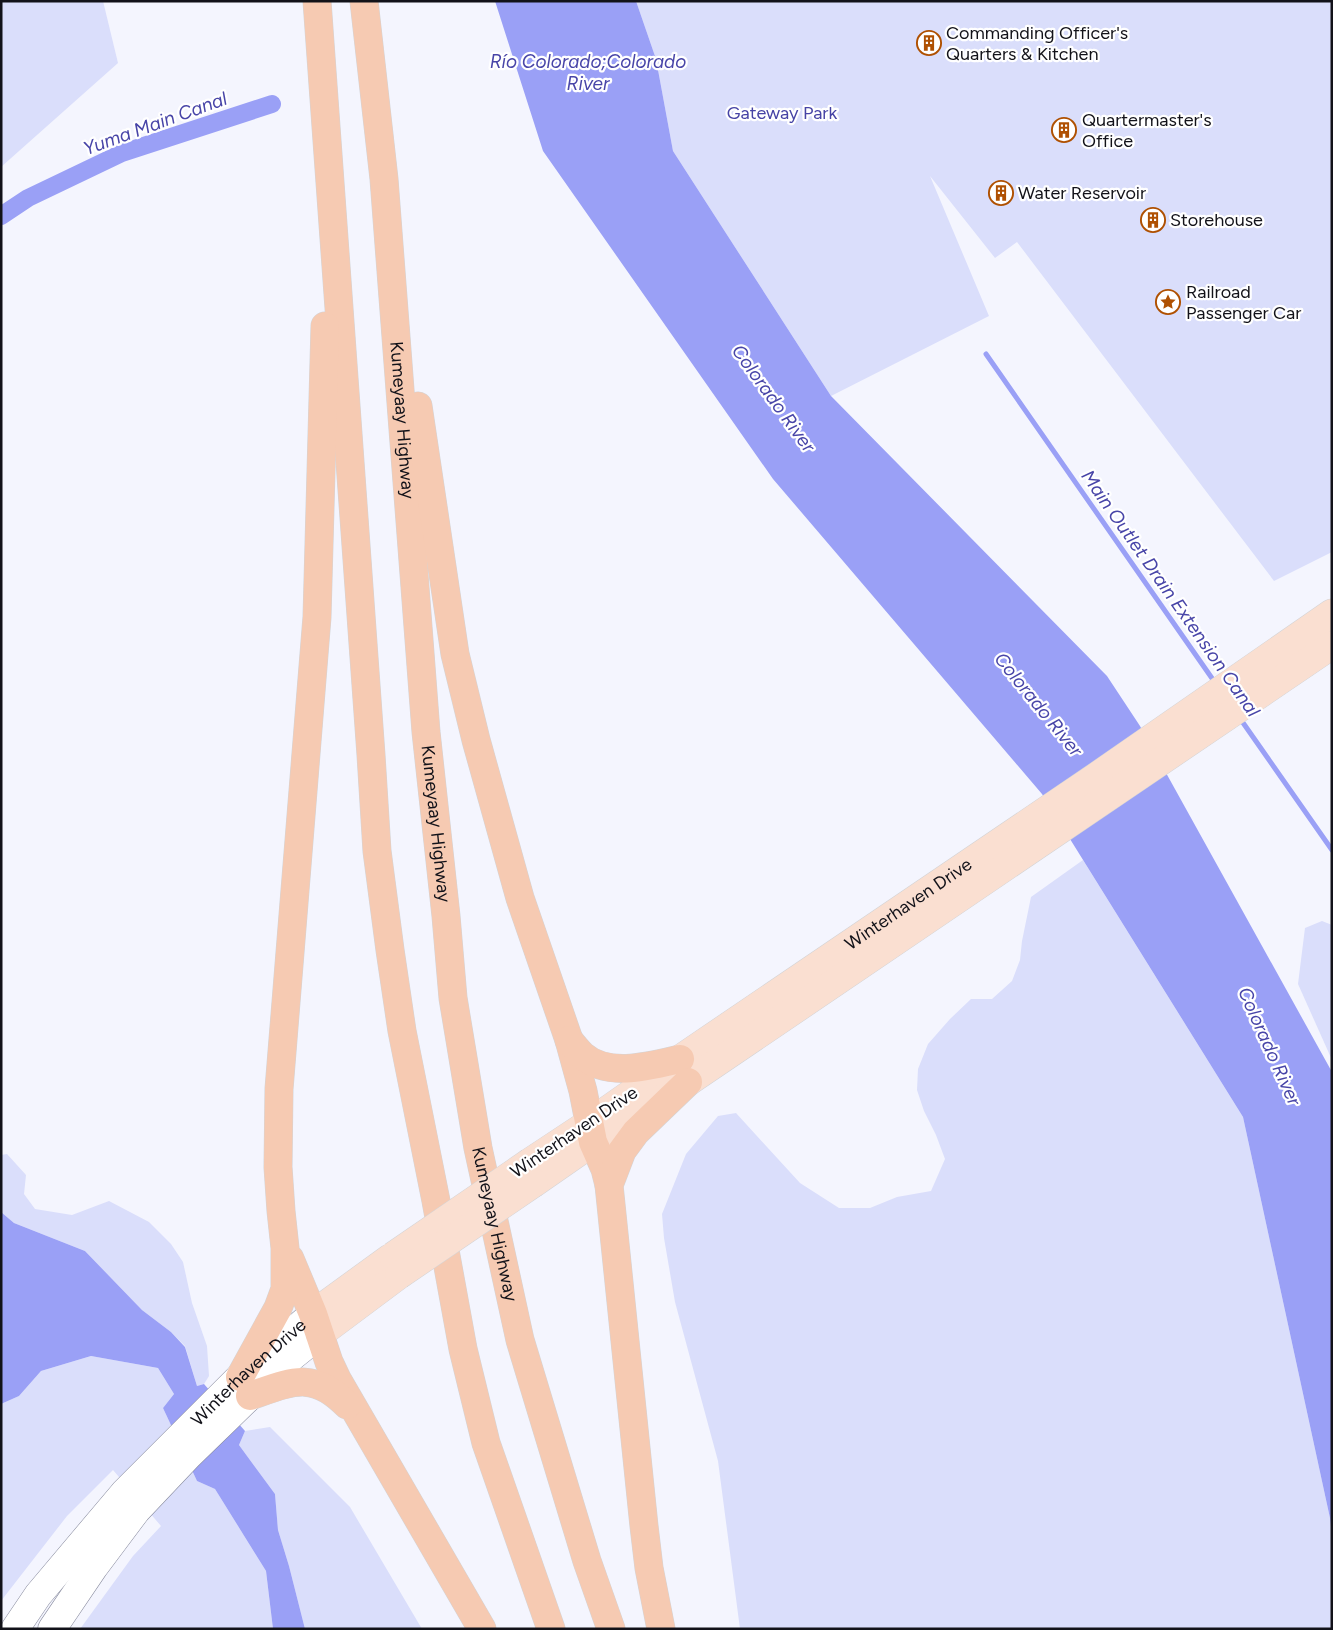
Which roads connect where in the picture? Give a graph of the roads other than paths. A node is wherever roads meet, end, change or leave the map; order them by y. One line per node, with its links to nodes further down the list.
1 (317, 1): 3 (highway)
2 (364, 1): 4 (highway, Kumeyaay Highway)
3 (329, 177): 12 (highway); 20 (highway)
4 (384, 179): 8 (highway); 21 (highway, Kumeyaay Highway)
5 (1332, 613): 7 (main road)
6 (1332, 645): 7 (main road)
7 (1297, 654): 9 (main road, Winterhaven Drive)
8 (569, 1040): 9 (highway); 10 (highway)
9 (684, 1071): 10 (main road, Winterhaven Drive); 11 (highway)
10 (591, 1132): 11 (highway); 13 (main road, Winterhaven Drive, bridge)
11 (608, 1185): 22 (highway)
12 (286, 1248): 13 (highway); 14 (highway)
13 (317, 1324): 14 (main road, Winterhaven Drive); 15 (highway)
14 (245, 1386): 15 (highway); 16 (main road, Winterhaven Drive)
15 (358, 1417): 19 (highway)
16 (130, 1502): 17 (main road, Winterhaven Drive); 18 (main road, Winterhaven Drive)
17 (15, 1629)
18 (52, 1629)
19 (482, 1629)
20 (551, 1629)
21 (611, 1629)
22 (661, 1629)

